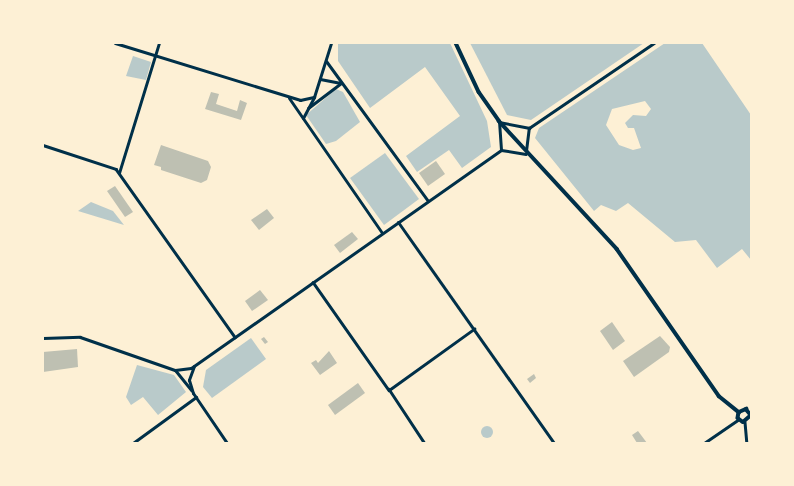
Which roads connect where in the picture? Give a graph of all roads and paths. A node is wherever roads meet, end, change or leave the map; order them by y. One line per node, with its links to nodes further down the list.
1 (115, 43): 6 (street)
2 (159, 43): 6 (street)
3 (331, 43): 7 (street)
4 (456, 43): 14 (main road)
5 (654, 43): 15 (street)
6 (155, 55): 11 (street); 19 (street)
7 (326, 61): 8 (street); 9 (street)
8 (320, 79): 9 (street); 10 (street)
9 (341, 83): 12 (street); 20 (street)
10 (314, 97): 11 (street); 12 (street)
11 (289, 98): 13 (street)
12 (308, 108): 13 (street)
13 (303, 118): 22 (street)
14 (499, 121): 15 (street); 17 (street); 18 (main road)
15 (529, 128): 18 (street)
16 (43, 145): 19 (street)
17 (501, 150): 18 (street); 20 (street)
18 (526, 154): 32 (main road)
19 (119, 173): 25 (street)
20 (428, 201): 21 (street)
21 (398, 222): 22 (street); 24 (street)
22 (382, 233): 23 (street)
23 (313, 282): 25 (street); 29 (street)
24 (474, 329): 29 (street); 39 (street)
25 (235, 337): 27 (street)
26 (43, 338): 28 (street)
27 (194, 366): 28 (street); 30 (street)
28 (175, 370): 30 (street)
29 (389, 390): 38 (street)
30 (193, 393): 31 (street)
31 (196, 396): 36 (street); 37 (street)
32 (739, 412): 33 (main road); 34 (main road)
33 (751, 415): 35 (main road)
34 (739, 419): 35 (main road); 40 (street)
35 (745, 422): 41 (street)
36 (133, 443)
37 (227, 443)
38 (424, 443)
39 (554, 443)
40 (704, 443)
41 (747, 443)

